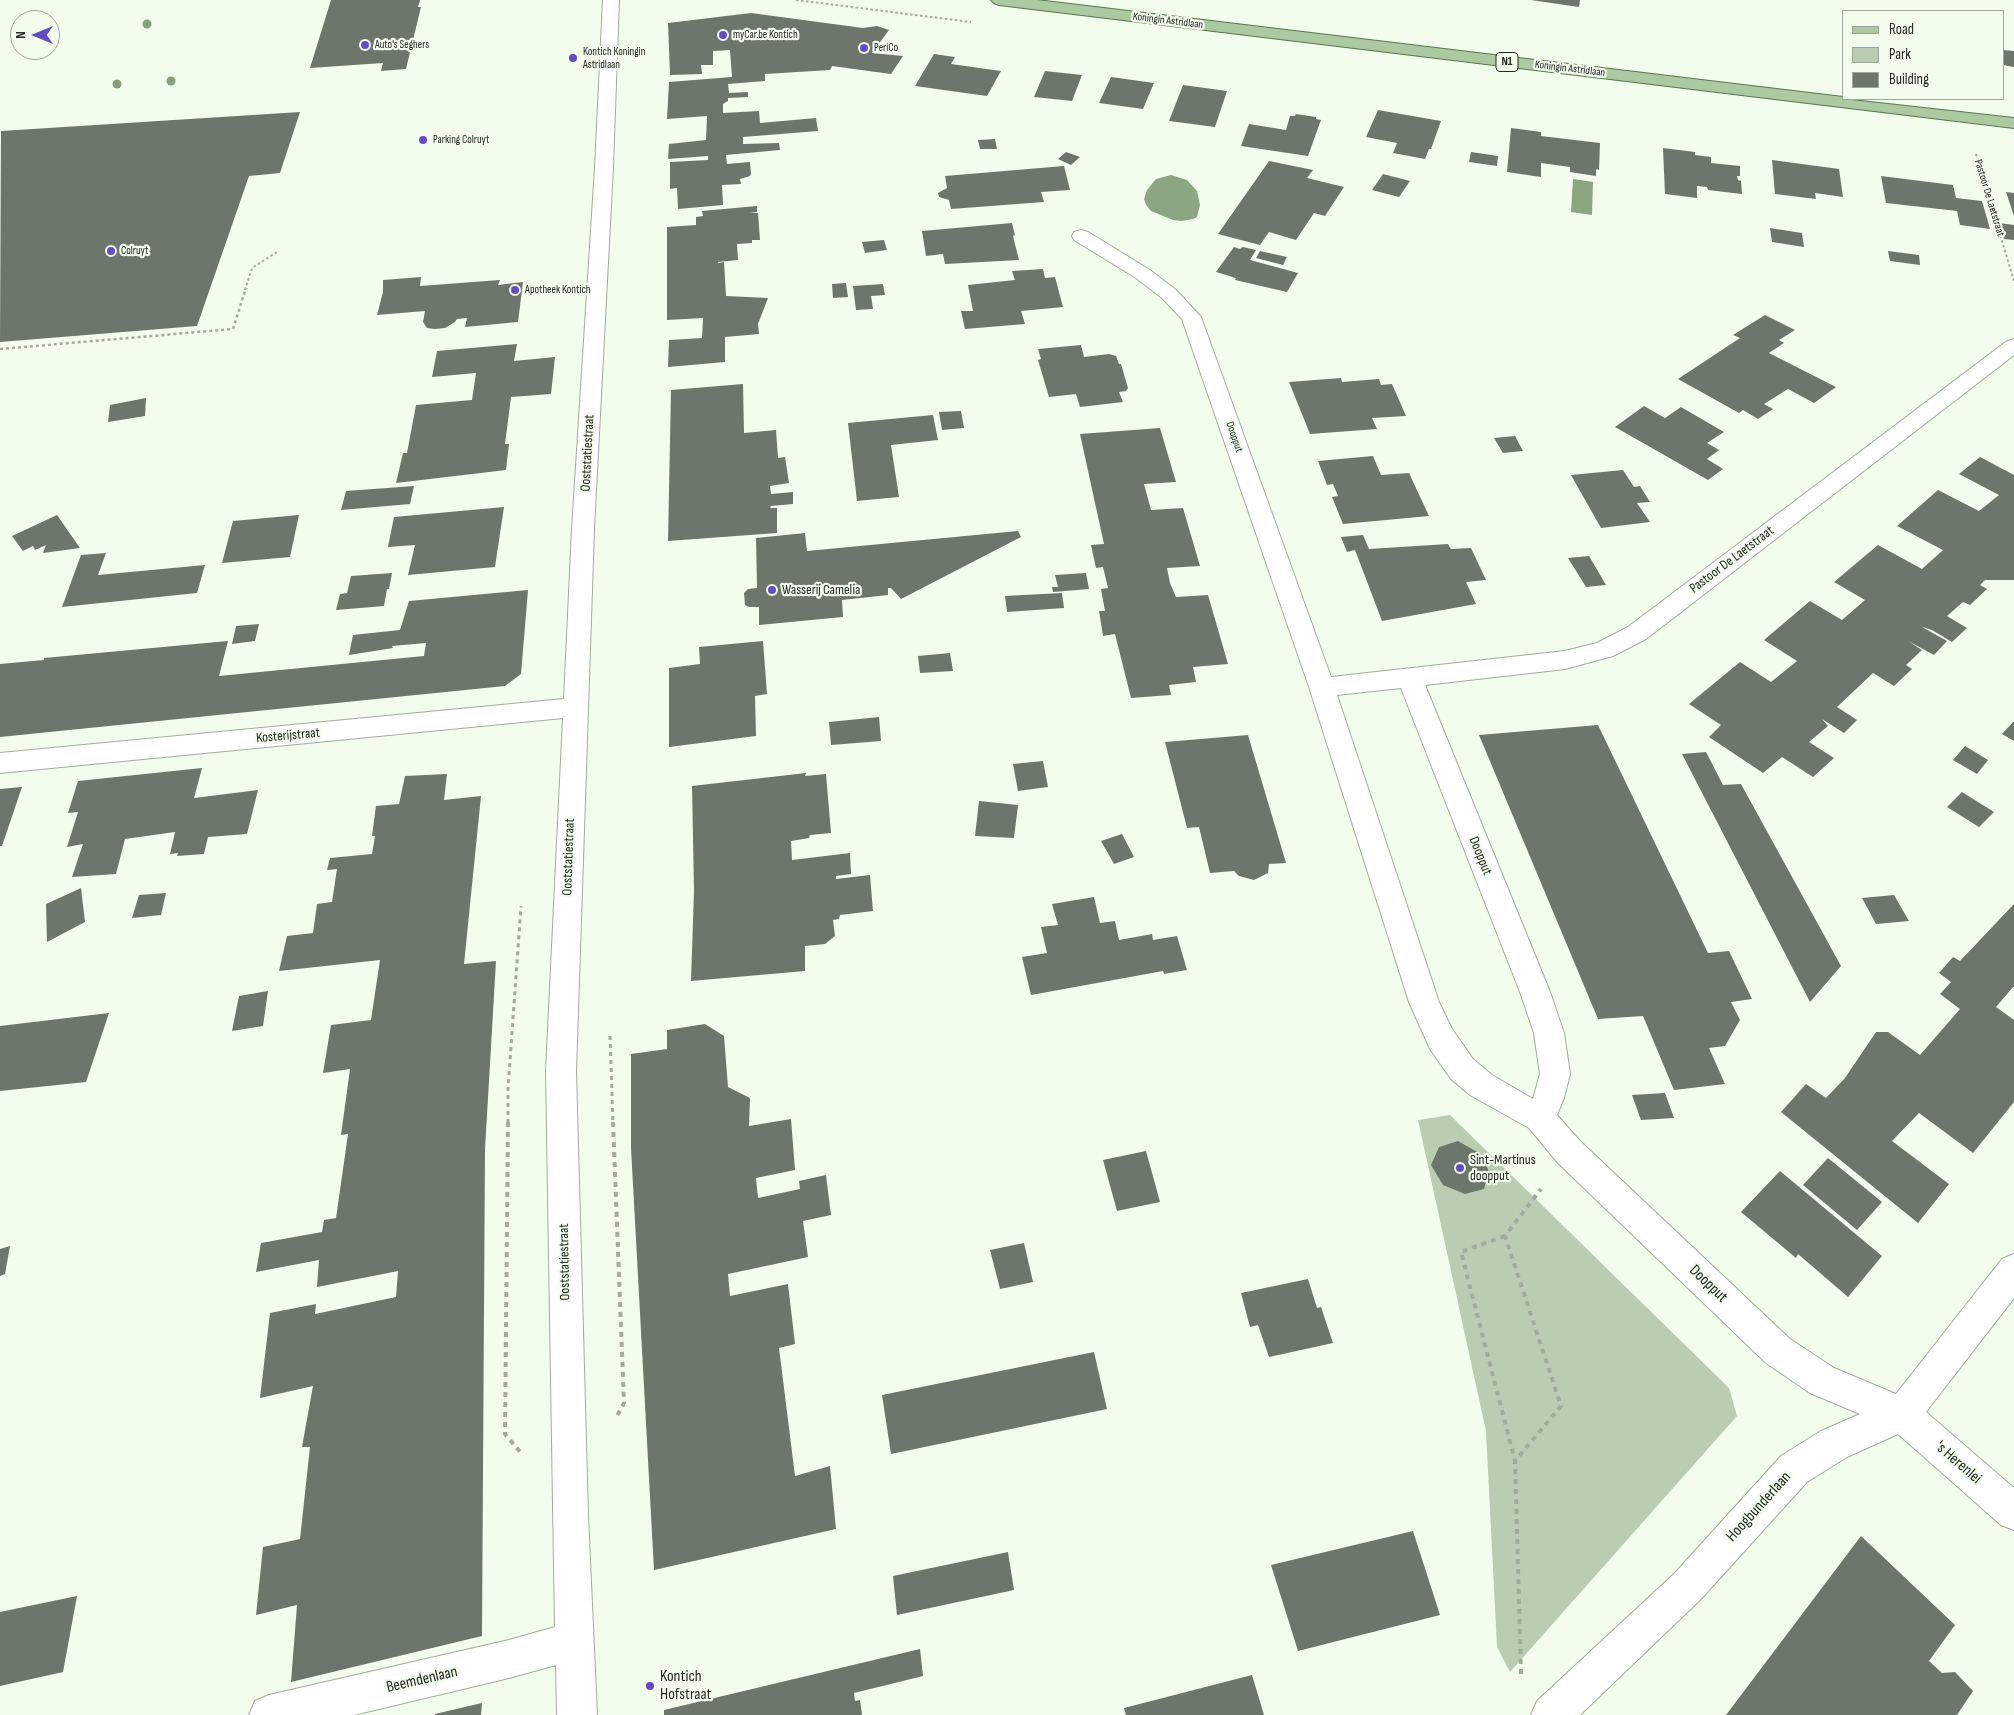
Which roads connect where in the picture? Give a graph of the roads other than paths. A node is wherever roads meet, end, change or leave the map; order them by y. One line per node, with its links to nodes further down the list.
1 (611, 0): 9 (street, Ooststatiestraat)
2 (999, 0): 3 (main road, Koningin Astridlaan / N1)
3 (1037, 2): 4 (main road, Koningin Astridlaan / N1)
4 (2014, 123)
5 (1081, 236): 8 (street, Doopput)
6 (2014, 345): 7 (street, Pastoor De Laetstraat)
7 (1409, 678): 8 (street); 11 (street, Doopput)
8 (1322, 687): 11 (street, Doopput)
9 (576, 708): 10 (street, Kosterijstraat); 15 (street, Ooststatiestraat)
10 (0, 762)
11 (1540, 1118): 13 (street, Doopput)
12 (2014, 1271): 13 (street, Hoogbunderlaan)
13 (1902, 1414): 14 (street, 's Herenlei); 18 (street, Hoogbunderlaan)
14 (2014, 1512)
15 (574, 1641): 16 (street, Beemdenlaan); 17 (street, Ooststatiestraat)
16 (269, 1715)
17 (577, 1715)
18 (1551, 1715)

